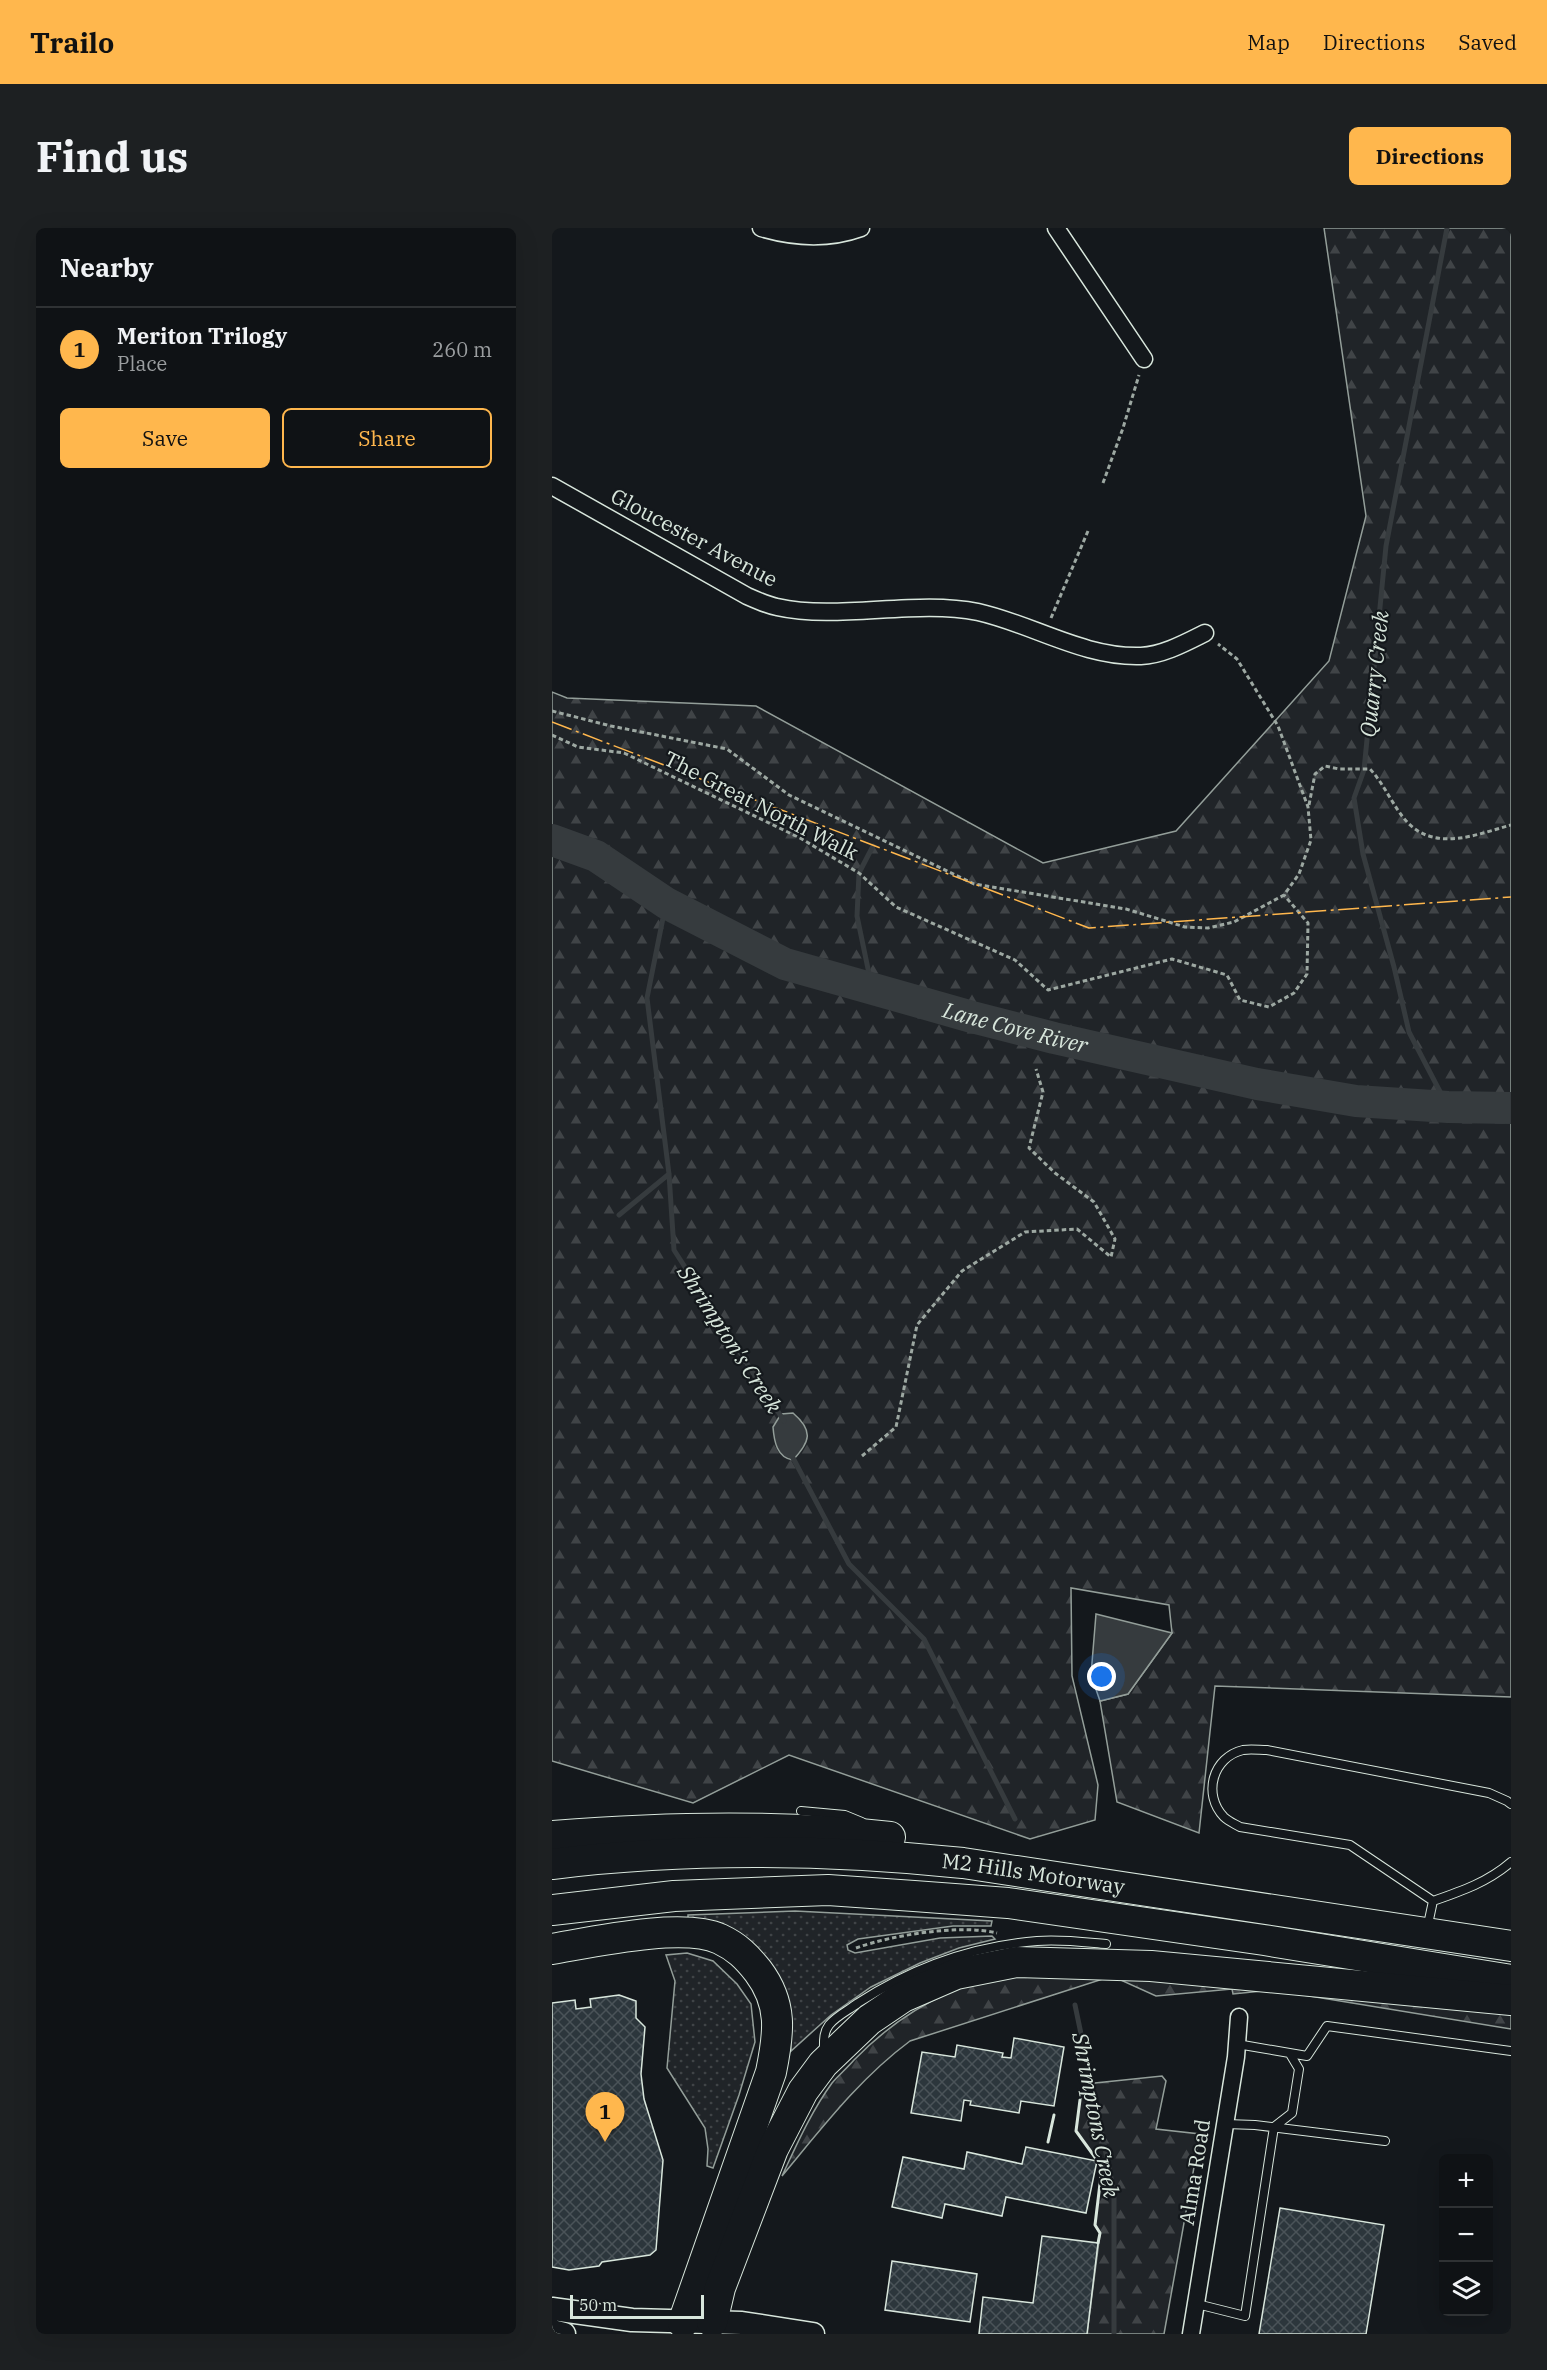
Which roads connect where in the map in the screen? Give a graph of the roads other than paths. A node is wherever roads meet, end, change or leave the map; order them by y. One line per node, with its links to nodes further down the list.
1 (761, 228): 2 (street)
2 (861, 228)
3 (1056, 228): 4 (street)
4 (1144, 359)
5 (552, 486): 6 (street, Gloucester Avenue)
6 (1205, 633)
7 (1511, 1804): 14 (lane)
8 (801, 1811): 10 (lane)
9 (552, 1836): 10 (highway)
10 (897, 1837): 12 (highway)
11 (1511, 1862): 14 (lane)
12 (963, 1863): 13 (highway, M2 Hills Motorway); 16 (highway, M2 Hills Motorway)
13 (552, 1864)
14 (1433, 1901): 16 (lane)
15 (552, 1910): 20 (highway, M2 Hills Motorway)
16 (1426, 1933): 18 (highway, M2 Hills Motorway)
17 (1106, 1944): 26 (lane)
18 (1511, 1946)
19 (552, 1949): 32 (highway)
20 (1511, 1980)
21 (1511, 2000): 26 (highway)
22 (1239, 2017): 23 (street, Alma Road)
23 (1237, 2044): 25 (lane); 27 (street, Alma Road)
24 (1511, 2051): 25 (lane)
25 (1290, 2054): 28 (lane)
26 (823, 2064): 32 (highway)
27 (1226, 2124): 28 (lane); 30 (street, Alma Road)
28 (1274, 2127): 29 (lane); 30 (lane)
29 (1385, 2141)
30 (1197, 2304): 36 (street, Alma Road)
31 (552, 2309): 32 (main road)
32 (696, 2328): 35 (main road)
33 (552, 2331): 34 (main road)
34 (564, 2334)
35 (813, 2334)
36 (1191, 2334)

